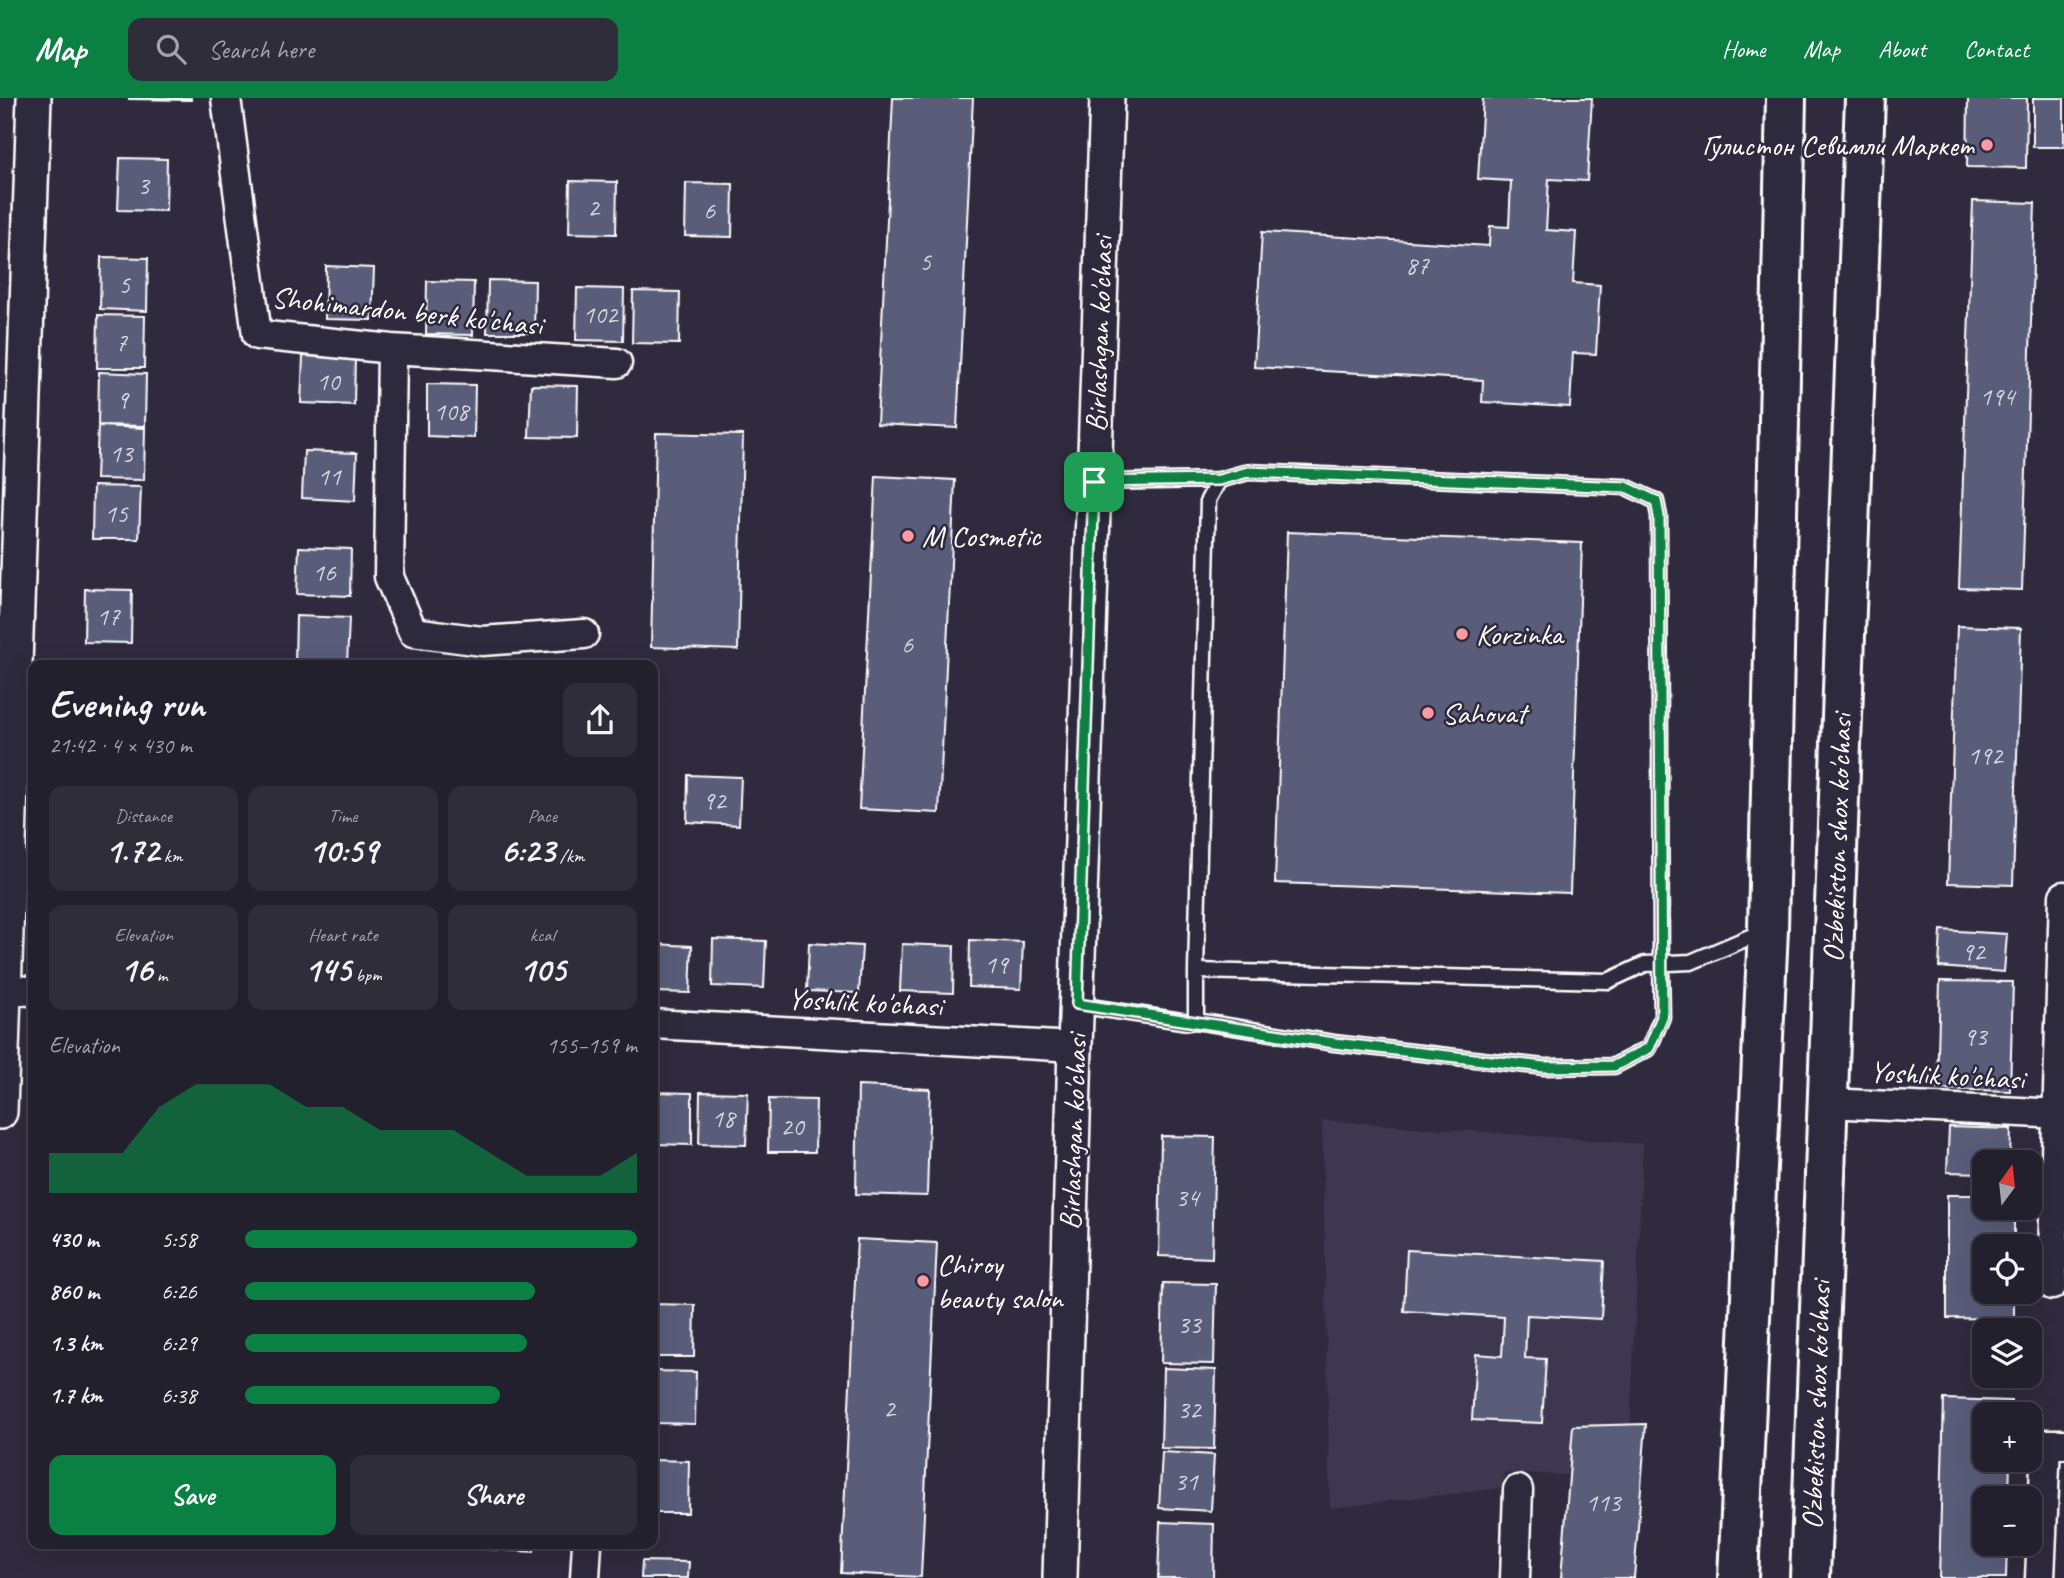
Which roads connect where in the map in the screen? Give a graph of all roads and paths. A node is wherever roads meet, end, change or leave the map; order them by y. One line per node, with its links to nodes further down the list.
1 (34, 98): 15 (street)
2 (226, 98): 6 (street, Shohimardon berk ko'chasi)
3 (1107, 98): 9 (street, Birlashgan ko'chasi)
4 (1786, 98): 12 (main road)
5 (1865, 98): 20 (main road, O'zbekiston shox ko'chasi)
6 (392, 349): 7 (street, Shohimardon berk ko'chasi); 10 (street)
7 (617, 363)
8 (1219, 480): 9 (lane); 13 (lane); 14 (lane)
9 (1094, 482): 16 (street, Birlashgan ko'chasi)
10 (584, 634)
11 (2064, 896): 22 (street)
12 (1768, 929): 13 (lane); 30 (main road)
13 (1661, 963): 14 (lane); 17 (lane)
14 (1196, 971): 17 (lane)
15 (18, 990): 21 (street)
16 (1077, 1004): 17 (lane); 19 (street, Birlashgan ko'chasi)
17 (1196, 1021)
18 (658, 1024): 19 (street, Yoshlik ko'chasi)
19 (1074, 1047): 28 (street, Birlashgan ko'chasi)
20 (1827, 1103): 22 (street, Yoshlik ko'chasi); 31 (main road, O'zbekiston shox ko'chasi)
21 (0, 1112)
22 (2060, 1113): 23 (street)
23 (2052, 1285)
24 (2064, 1444): 32 (street)
25 (1518, 1490): 29 (street)
26 (587, 1549): 27 (street)
27 (585, 1578)
28 (1060, 1578)
29 (1515, 1578)
30 (1738, 1578)
31 (1810, 1578)
32 (2040, 1578)

